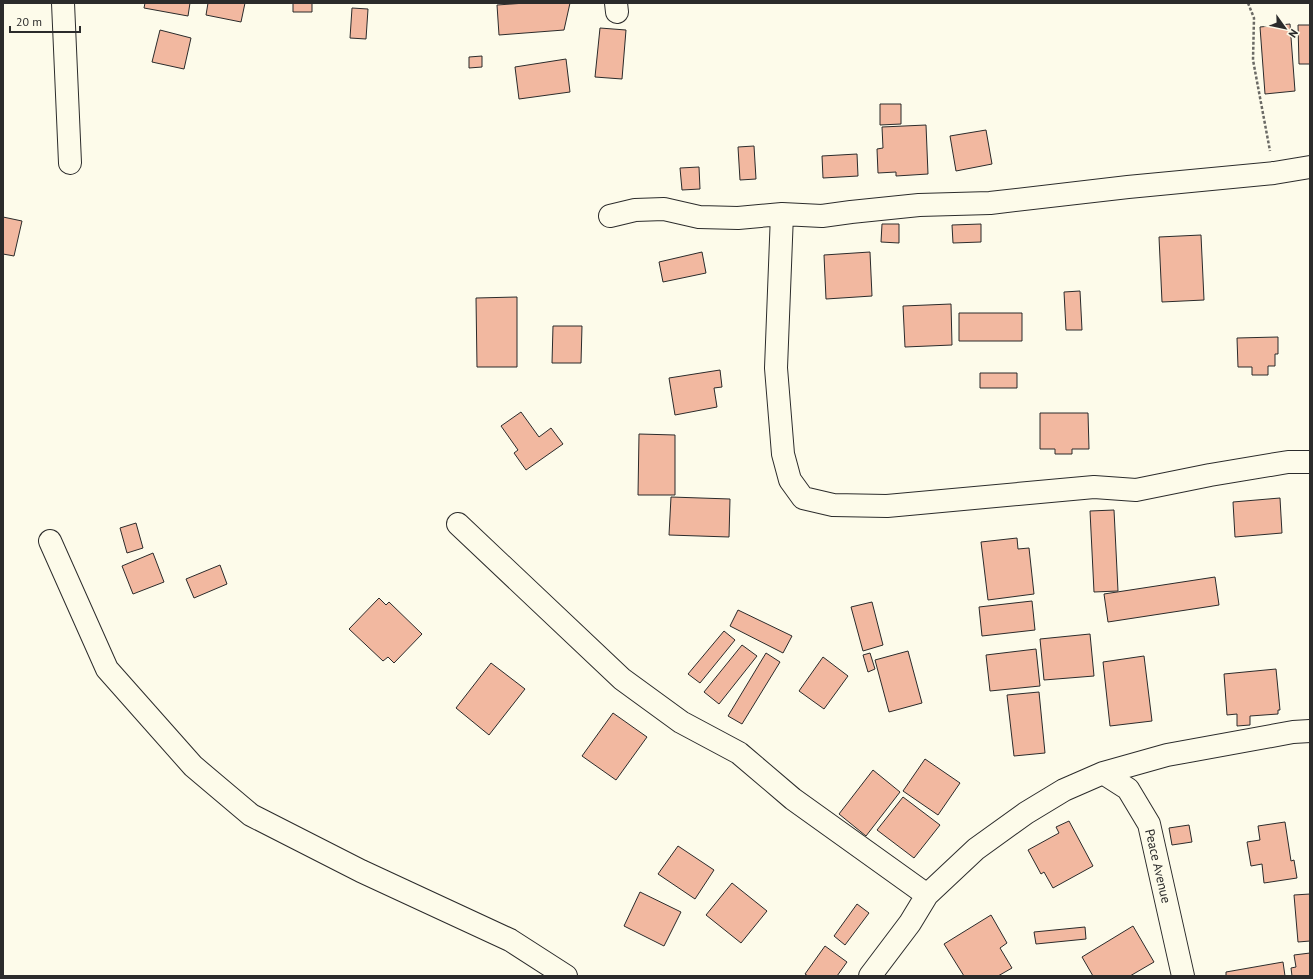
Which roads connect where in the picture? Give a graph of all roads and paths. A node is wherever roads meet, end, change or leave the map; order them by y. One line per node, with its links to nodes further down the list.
1 (63, 3): 3 (street)
2 (1248, 3): 5 (path)
3 (70, 163)
4 (1310, 166): 5 (street)
5 (1274, 173): 6 (street)
6 (782, 214): 7 (street); 8 (street)
7 (610, 216)
8 (1310, 462)
9 (458, 524): 13 (street)
10 (50, 541): 14 (street)
11 (1310, 731): 12 (street)
12 (1103, 773): 13 (street); 16 (street, Peace Avenue)
13 (927, 894): 15 (street)
14 (566, 976)
15 (870, 976)
16 (1183, 976)

